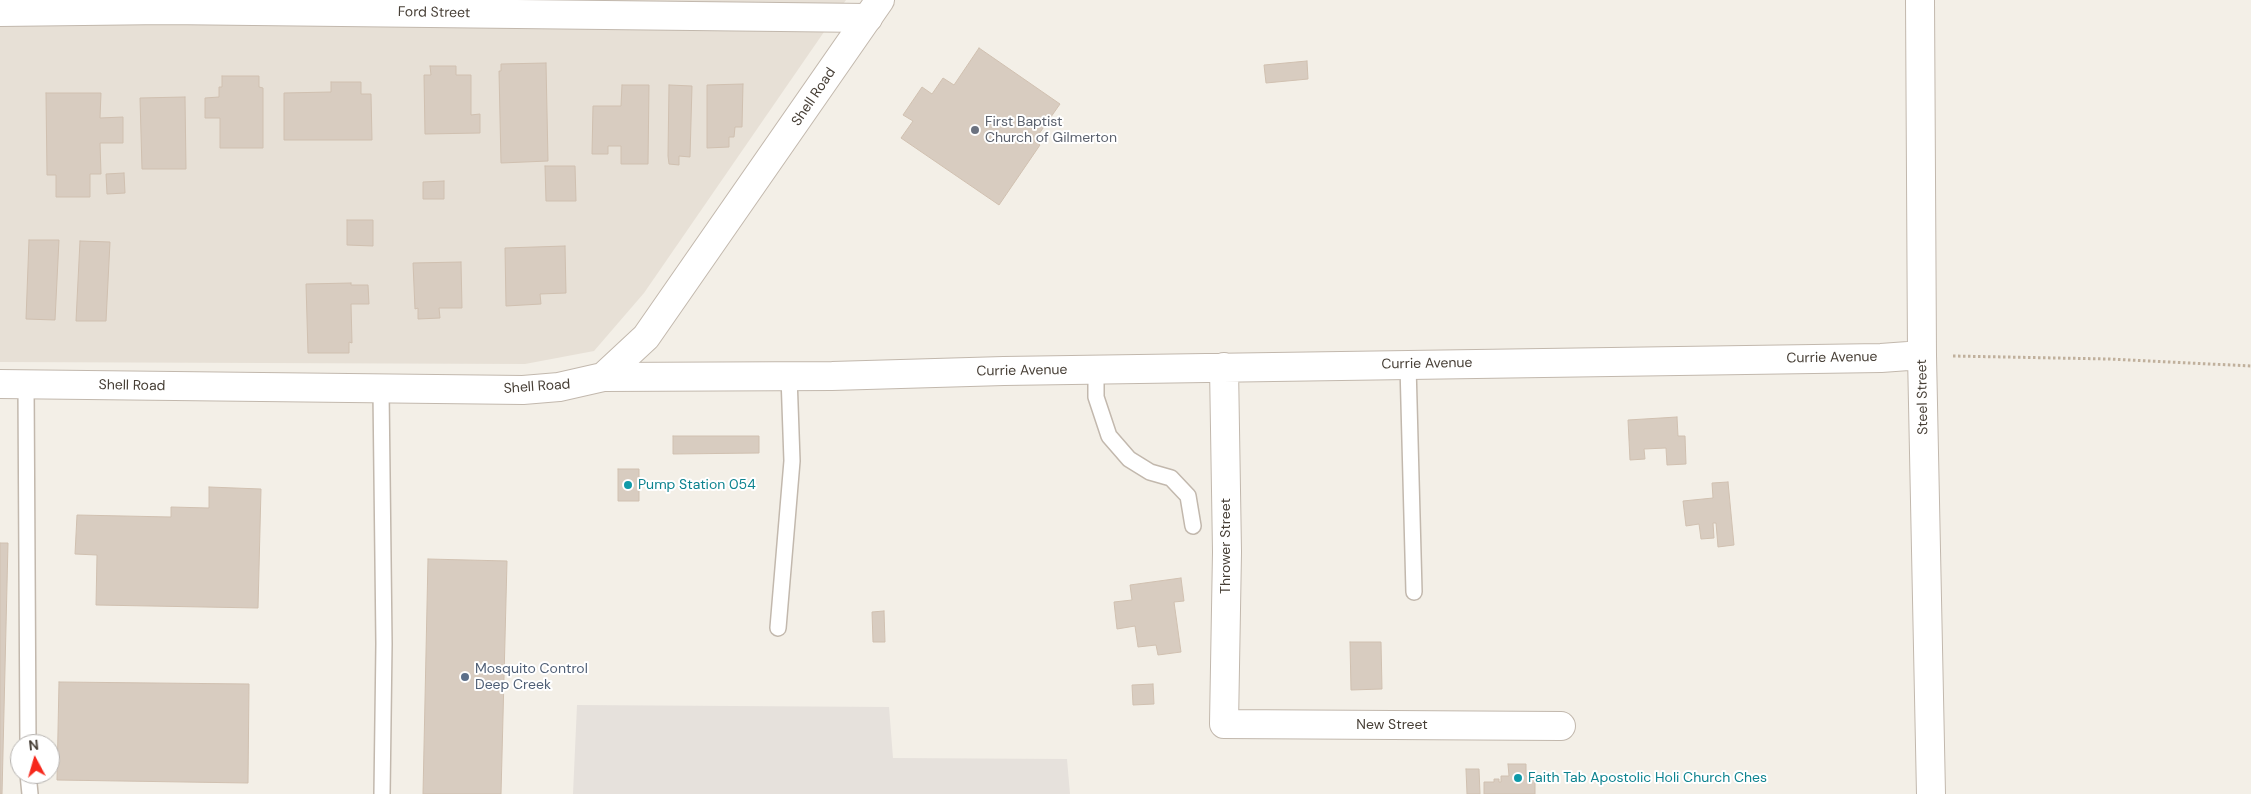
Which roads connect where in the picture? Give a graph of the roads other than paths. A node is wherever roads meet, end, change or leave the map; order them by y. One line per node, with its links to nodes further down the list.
1 (1920, 0): 5 (street, Steel Street)
2 (758, 8): 3 (street, Ford Street); 4 (street, Ford Street)
3 (874, 9): 10 (street, Shell Road)
4 (0, 12)
5 (1922, 355): 6 (street, Currie Avenue); 20 (street, Steel Street)
6 (1408, 365): 7 (street, Currie Avenue); 14 (lane)
7 (1224, 367): 8 (street, Currie Avenue); 16 (street, Thrower Street)
8 (1096, 371): 9 (street, Currie Avenue); 13 (lane)
9 (789, 376): 10 (street, Currie Avenue); 15 (lane)
10 (604, 378): 12 (street, Shell Road)
11 (13, 385): 12 (street, Shell Road); 18 (lane)
12 (381, 390): 19 (lane)
13 (1193, 526)
14 (1414, 592)
15 (778, 628)
16 (1224, 724): 17 (street, New Street)
17 (1561, 726)
18 (28, 734)
19 (382, 794)
20 (1931, 794)

